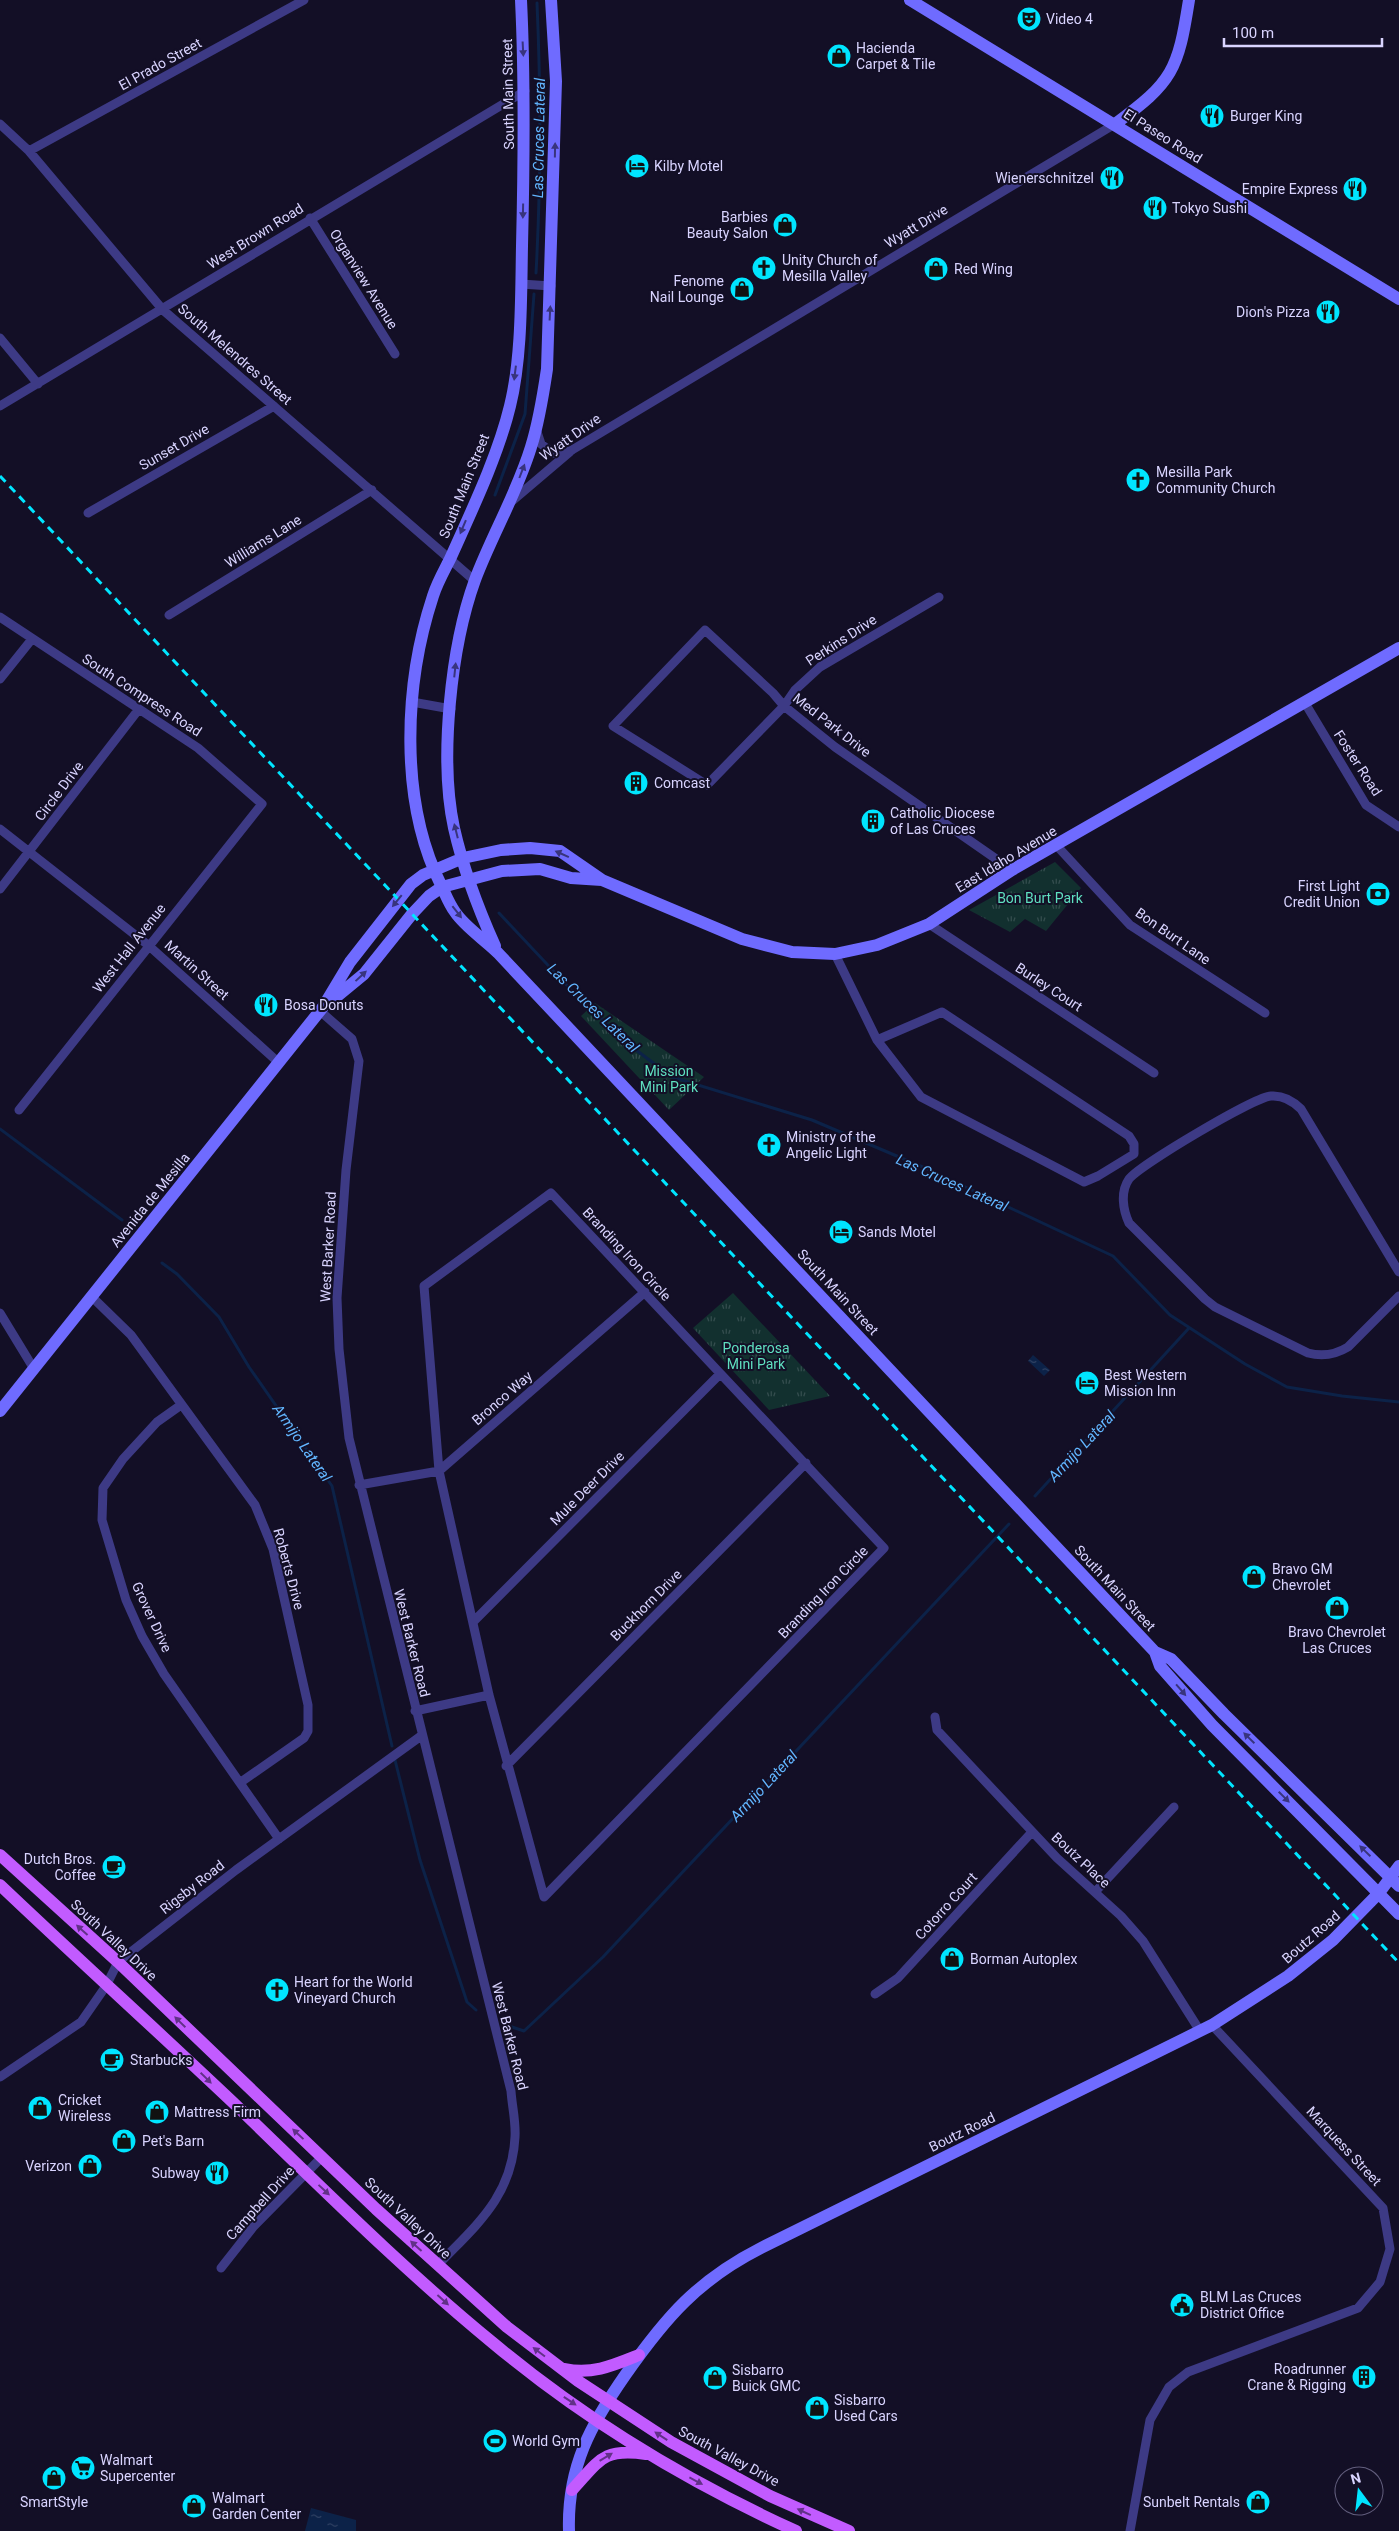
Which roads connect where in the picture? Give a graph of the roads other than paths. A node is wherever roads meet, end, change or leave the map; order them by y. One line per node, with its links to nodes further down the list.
1 (304, 0): 9 (street, El Prado Street)
2 (521, 0): 6 (main road, South Main Street, one-way to 6)
3 (551, 0): 12 (main road, South Main Street, one-way to 3)
4 (910, 0): 8 (main road, El Paseo Road)
5 (1188, 0): 8 (main road, Wyatt Drive)
6 (525, 91): 10 (street, West Brown Road); 11 (main road, South Main Street, one-way to 11)
7 (0, 124): 9 (street, South Melendres Street)
8 (1115, 124): 13 (main road, El Paseo Road); 21 (street, Wyatt Drive)
9 (29, 151): 14 (street, South Melendres Street)
10 (310, 218): 14 (street, West Brown Road); 16 (street, Organview Avenue)
11 (522, 284): 12 (street); 25 (main road, South Main Street, one-way to 25)
12 (551, 286): 20 (main road, South Main Street, one-way to 12)
13 (1399, 299)
14 (163, 310): 17 (street, West Brown Road); 19 (street, South Melendres Street)
15 (0, 338): 17 (street)
16 (395, 354)
17 (38, 384): 18 (street, West Brown Road)
18 (0, 406)
19 (274, 406): 22 (street, South Melendres Street); 24 (street, Sunset Drive)
20 (536, 429): 21 (street); 23 (main road, South Main Street, one-way to 20)
21 (572, 450): 23 (street, Wyatt Drive)
22 (372, 490): 25 (street, South Melendres Street); 28 (street, Williams Lane)
23 (509, 505): 26 (main road, South Main Street)
24 (88, 513)
25 (449, 561): 26 (street, South Melendres Street); 33 (main road, South Main Street)
26 (475, 581): 37 (main road, South Main Street, one-way to 26)
27 (939, 597): 35 (street, Perkins Drive)
28 (169, 615)
29 (0, 617): 30 (street, South Compress Road)
30 (32, 639): 32 (street); 36 (street, South Compress Road)
31 (1399, 648): 34 (main road, East Idaho Avenue)
32 (0, 679)
33 (412, 702): 37 (street); 45 (main road, South Main Street)
34 (1305, 703): 40 (street, Foster Road); 42 (main road, East Idaho Avenue)
35 (784, 706): 38 (street, Perkins Drive); 38 (street, Med Park Drive); 46 (street, Med Park Drive)
36 (139, 709): 39 (street, South Compress Road); 43 (street, Circle Drive)
37 (450, 709): 44 (main road, South Main Street, one-way to 37)
38 (707, 785)
39 (262, 804): 52 (street, West Hall Avenue)
40 (1399, 827)
41 (0, 829): 43 (street, Martin Street)
42 (1057, 846): 46 (main road, East Idaho Avenue); 56 (street, Bon Burt Lane)
43 (29, 853): 50 (street, Circle Drive); 52 (street, Martin Street)
44 (463, 858): 45 (main road, Avenida de Mesilla); 47 (main road, South Main Street); 48 (main road, East Idaho Avenue, one-way to 44)
45 (434, 870): 49 (main road, South Main Street); 55 (main road, Avenida de Mesilla, one-way to 55)
46 (1012, 870): 51 (main road, East Idaho Avenue)
47 (469, 878): 48 (main road, East Idaho Avenue); 49 (main road, Avenida de Mesilla); 53 (main road, South Main Street)
48 (602, 880): 54 (main road, East Idaho Avenue)
49 (442, 887): 53 (main road, South Main Street, one-way to 53); 55 (main road, Avenida de Mesilla, one-way to 49)
50 (0, 889)
51 (929, 924): 54 (main road, East Idaho Avenue); 59 (street, Burley Court)
52 (148, 946): 58 (street, Martin Street); 60 (street, West Hall Avenue)
53 (498, 953): 74 (main road, South Main Street)
54 (835, 954): 57 (street)
55 (322, 1009): 58 (main road, Avenida de Mesilla); 72 (street, West Barker Road)
56 (1265, 1013)
57 (877, 1040): 57 (street)
58 (278, 1062): 63 (main road, Avenida de Mesilla)
59 (1154, 1073)
60 (19, 1110)
61 (1399, 1272): 64 (street)
62 (645, 1292): 67 (street, Branding Iron Circle); 71 (street, Bronco Way); 71 (street, Branding Iron Circle)
63 (91, 1296): 66 (main road, Avenida de Mesilla); 68 (street, Roberts Drive)
64 (1399, 1296)
65 (0, 1313): 66 (street)
66 (34, 1369): 69 (main road, Avenida de Mesilla)
67 (720, 1374): 70 (street, Branding Iron Circle); 73 (street, Mule Deer Drive)
68 (181, 1405): 80 (street, Roberts Drive); 80 (street, Grover Drive)
69 (0, 1412)
70 (806, 1463): 79 (street, Buckhorn Drive); 79 (street, Branding Iron Circle)
71 (439, 1471): 72 (street); 73 (street, Branding Iron Circle)
72 (359, 1485): 76 (street, West Barker Road)
73 (473, 1622): 75 (street, Branding Iron Circle)
74 (1155, 1652): 86 (main road, South Main Street, one-way to 74); 89 (main road, South Main Street, one-way to 89)
75 (489, 1695): 76 (street); 79 (street, Branding Iron Circle)
76 (415, 1711): 78 (street, West Barker Road)
77 (935, 1717): 82 (street, Boutz Place)
78 (421, 1736): 83 (street, Rigsby Road); 99 (street, West Barker Road)
79 (506, 1766)
80 (241, 1782): 83 (street, Grover Drive)
81 (1174, 1808): 88 (street)
82 (1032, 1832): 88 (street, Boutz Place); 93 (street, Cotorro Court)
83 (279, 1838): 91 (street, Rigsby Road)
84 (0, 1855): 91 (main road, South Valley Drive, one-way to 84)
85 (1399, 1866): 86 (main road, Boutz Road)
86 (1395, 1881): 89 (main road, Boutz Road)
87 (0, 1885): 92 (main road)
88 (1095, 1892): 95 (street, Boutz Place)
89 (1379, 1893): 90 (main road, South Main Street); 94 (main road, Boutz Road)
90 (1399, 1914)
91 (118, 1962): 92 (street, Rigsby Road); 97 (main road, South Valley Drive, one-way to 91)
92 (106, 1986): 96 (street, Rigsby Road); 98 (main road, one-way to 98)
93 (875, 1994)
94 (1212, 2025): 95 (main road, Boutz Road); 110 (street, Marquess Street)
95 (1200, 2031): 101 (main road, Boutz Road)
96 (0, 2077)
97 (322, 2157): 98 (street, Campbell Drive); 99 (main road, South Valley Drive, one-way to 97)
98 (306, 2173): 100 (street, Campbell Drive); 104 (main road, one-way to 104)
99 (438, 2265): 102 (main road, South Valley Drive, one-way to 99)
100 (221, 2268)
101 (639, 2355): 102 (main road); 103 (main road, Boutz Road)
102 (559, 2367): 103 (main road, South Valley Drive)
103 (607, 2401): 104 (main road, Boutz Road); 109 (main road, South Valley Drive, one-way to 103)
104 (595, 2418): 105 (main road); 106 (main road, Boutz Road)
105 (652, 2455): 106 (main road, one-way to 105); 108 (main road, one-way to 108)
106 (572, 2490): 107 (main road, Boutz Road)
107 (569, 2531)
108 (796, 2531)
109 (849, 2531)
110 (1130, 2531)

